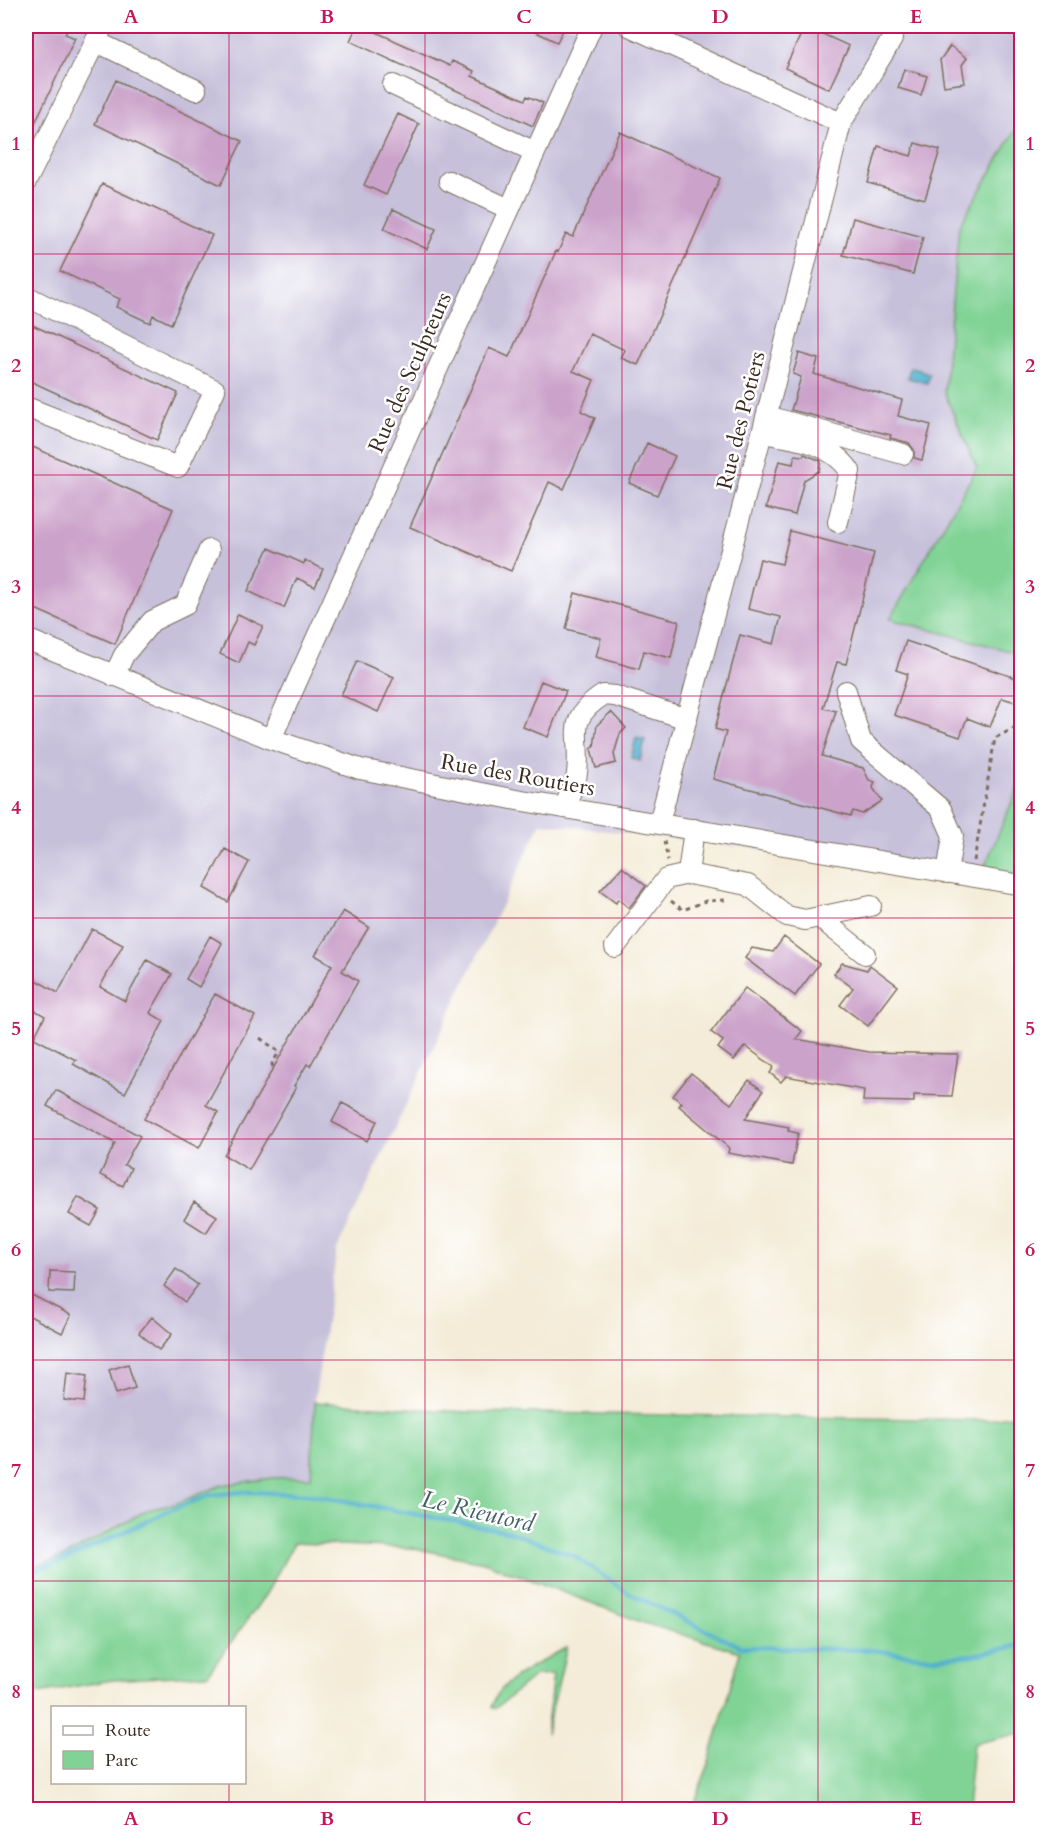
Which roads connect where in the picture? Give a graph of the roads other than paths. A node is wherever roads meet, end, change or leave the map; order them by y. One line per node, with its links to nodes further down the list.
1 (592, 26): 8 (street, Rue des Sculpteurs)
2 (629, 26): 7 (street)
3 (99, 33): 6 (street); 10 (street)
4 (892, 39): 7 (street, Rue des Potiers)
5 (393, 85): 8 (street)
6 (196, 90)
7 (841, 123): 14 (street, Rue des Potiers)
8 (535, 152): 11 (street, Rue des Sculpteurs)
9 (449, 181): 11 (street)
10 (26, 182)
11 (509, 209): 22 (street, Rue des Sculpteurs)
12 (26, 296): 13 (street)
13 (26, 407)
14 (764, 424): 15 (street); 16 (street); 21 (street, Rue des Potiers)
15 (903, 454)
16 (838, 522)
17 (209, 550): 19 (street)
18 (26, 639): 19 (street, Rue des Routiers)
19 (114, 676): 22 (street, Rue des Routiers)
20 (846, 691): 26 (street)
21 (687, 719): 23 (street); 24 (street, Rue des Potiers)
22 (271, 739): 23 (street, Rue des Routiers)
23 (564, 808): 24 (street, Rue des Routiers)
24 (658, 823): 25 (street, Rue des Routiers)
25 (694, 829): 26 (street, Rue des Routiers); 27 (street)
26 (946, 873): 28 (street, Rue des Routiers)
27 (688, 874): 30 (street); 31 (street)
28 (1022, 885)
29 (871, 906): 30 (street)
30 (821, 919): 32 (street)
31 (615, 947)
32 (865, 954)

